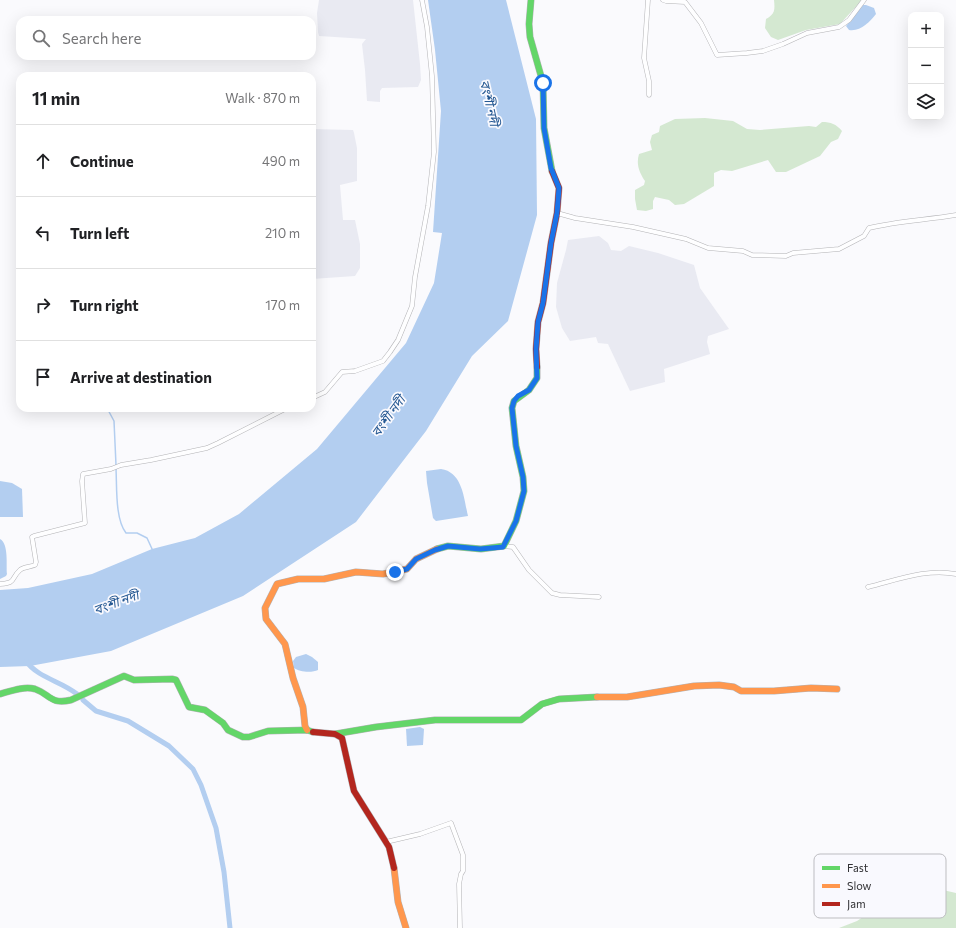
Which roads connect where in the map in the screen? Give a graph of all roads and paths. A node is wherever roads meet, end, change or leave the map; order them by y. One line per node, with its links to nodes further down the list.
1 (422, 0): 9 (street)
2 (531, 0): 7 (street)
3 (648, 0): 6 (street)
4 (663, 0): 5 (street)
5 (864, 0)
6 (649, 95)
7 (557, 213): 8 (street); 11 (street)
8 (956, 215)
9 (316, 396)
10 (279, 412): 13 (street)
11 (504, 546): 15 (street); 18 (street)
12 (956, 574): 14 (street)
13 (0, 584)
14 (868, 587)
15 (599, 597)
16 (837, 689): 19 (street)
17 (0, 694): 18 (street)
18 (307, 730): 19 (street)
19 (335, 734): 20 (street)
20 (386, 842): 21 (street); 22 (street)
21 (406, 928)
22 (460, 928)

